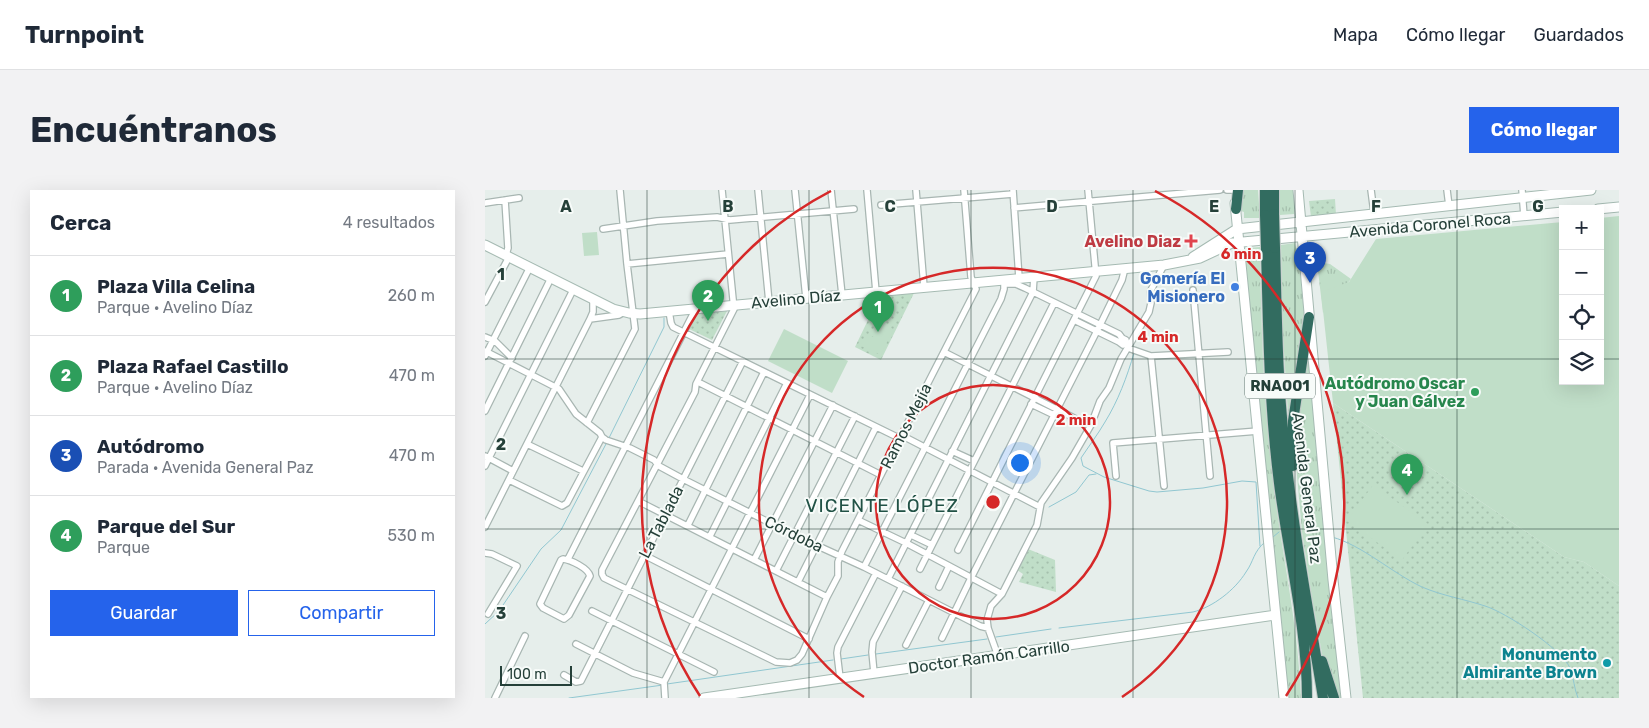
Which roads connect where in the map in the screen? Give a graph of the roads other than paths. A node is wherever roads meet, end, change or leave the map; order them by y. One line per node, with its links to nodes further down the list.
1 (620, 190): 45 (street)
2 (722, 190): 43 (street)
3 (758, 190): 42 (street)
4 (795, 190): 39 (street)
5 (831, 190): 36 (street)
6 (867, 190): 67 (street)
7 (916, 190): 28 (street)
8 (964, 190): 24 (street, Ramos Mejía)
9 (1088, 190): 26 (street)
10 (1220, 190): 21 (street)
11 (1227, 190): 12 (street)
12 (1233, 190): 35 (street)
13 (1238, 190): 35 (highway)
14 (1265, 190): 40 (highway, Avenida General Paz / RNA001)
15 (1274, 190): 40 (highway, Avenida General Paz / RNA001)
16 (1298, 190): 44 (street, Avenida General Paz)
17 (1371, 190): 38 (street)
18 (1447, 190): 30 (street)
19 (1591, 190): 22 (street, Avenida Coronel Roca)
20 (1013, 192): 24 (street); 32 (street)
21 (1168, 192): 26 (street)
22 (1522, 194): 30 (street, Avenida Coronel Roca); 41 (street)
23 (519, 198): 25 (street)
24 (965, 199): 28 (street); 63 (street, Ramos Mejía)
25 (505, 200): 27 (street); 52 (street)
26 (1089, 201): 32 (street); 58 (street)
27 (485, 202)
28 (917, 203): 29 (street); 64 (street)
29 (881, 205)
30 (1449, 206): 38 (street, Avenida Coronel Roca)
31 (1619, 207): 33 (street)
32 (1014, 208): 61 (street)
33 (1604, 208)
34 (854, 209): 36 (street)
35 (1236, 209): 47 (street)
36 (833, 211): 39 (street); 69 (street)
37 (1559, 212): 41 (street, Avenida Coronel Roca)
38 (1374, 214): 44 (street, Avenida Coronel Roca)
39 (798, 215): 42 (street); 70 (street)
40 (1270, 215): 158 (highway, Avenida General Paz / RNA001, bridge)
41 (1524, 216): 48 (street, Avenida Coronel Roca)
42 (761, 217): 43 (street); 73 (street)
43 (725, 218): 45 (street); 51 (street)
44 (1301, 221): 47 (street, Avenida Coronel Roca); 48 (street, Avenida General Paz)
45 (623, 226): 46 (street); 54 (street)
46 (603, 229)
47 (1237, 229): 49 (street); 53 (street, Avelino Díaz)
48 (1302, 236): 49 (street, Avenida Coronel Roca); 80 (street, Avenida General Paz)
49 (1238, 242): 53 (street, Avelino Díaz); 122 (street)
50 (485, 245): 52 (street, Avelino Díaz)
51 (728, 254): 54 (street); 75 (street)
52 (507, 256): 56 (street, Avelino Díaz); 72 (street)
53 (1181, 263): 55 (street, Avelino Díaz)
54 (627, 264): 78 (street)
55 (1164, 265): 57 (street, Avelino Díaz); 90 (street)
56 (530, 268): 60 (street, Avelino Díaz); 87 (street)
57 (1125, 268): 58 (street, Avelino Díaz); 83 (street)
58 (1096, 271): 59 (street, Avelino Díaz); 79 (street)
59 (1034, 277): 61 (street, Avelino Díaz); 68 (street)
60 (551, 278): 65 (street, Avelino Díaz); 97 (street)
61 (1019, 278): 62 (street, Avelino Díaz)
62 (1004, 282): 63 (street, Avelino Díaz); 68 (street); 99 (street)
63 (973, 283): 64 (street, Avelino Díaz); 91 (street, Ramos Mejía)
64 (924, 287): 67 (street, Avelino Díaz)
65 (573, 290): 71 (street, Avelino Díaz); 101 (street)
66 (1193, 290): 94 (street)
67 (876, 292): 69 (street, Avelino Díaz)
68 (1033, 292): 74 (street); 102 (street)
69 (842, 295): 70 (street, Avelino Díaz)
70 (806, 298): 73 (street, Avelino Díaz)
71 (593, 300): 78 (street, Avelino Díaz); 81 (street)
72 (485, 302)
73 (769, 302): 75 (street, Avelino Díaz)
74 (1054, 303): 79 (street); 107 (street)
75 (734, 305): 76 (street, Avelino Díaz); 89 (street)
76 (695, 309): 77 (street, Avelino Díaz); 84 (street)
77 (669, 311): 78 (street, Avelino Díaz); 84 (street)
78 (629, 313): 81 (street); 118 (street)
79 (1077, 314): 82 (street); 83 (street)
80 (1309, 317): 158 (highway); 219 (street, Avenida General Paz)
81 (590, 319): 106 (street)
82 (1074, 320): 85 (street); 111 (street)
83 (1100, 325): 85 (street); 88 (street)
84 (684, 332): 89 (street); 129 (street)
85 (1097, 332): 88 (street); 115 (street)
86 (485, 337): 87 (street)
87 (493, 340): 93 (street); 97 (street)
88 (1121, 342): 95 (street)
89 (715, 348): 98 (street); 103 (street)
90 (1128, 348): 95 (street); 96 (street)
91 (944, 352): 99 (street); 124 (street, Ramos Mejía)
92 (1229, 352): 94 (street)
93 (486, 353): 97 (street)
94 (1199, 353): 96 (street); 123 (street)
95 (1124, 355): 119 (street)
96 (1151, 356): 125 (street)
97 (511, 361): 101 (street); 114 (street)
98 (743, 361): 100 (street); 110 (street, La Tablada)
99 (968, 364): 102 (street); 130 (street)
100 (764, 372): 104 (street); 113 (street)
101 (531, 375): 106 (street); 133 (street)
102 (990, 376): 107 (street); 131 (street)
103 (698, 382): 105 (street); 108 (street)
104 (787, 383): 109 (street); 117 (street)
105 (705, 385): 108 (street); 110 (street)
106 (557, 387): 118 (street); 128 (street)
107 (1012, 387): 111 (street); 135 (street)
108 (695, 392): 136 (street)
109 (810, 395): 112 (street); 121 (street)
110 (726, 396): 113 (street); 145 (street, La Tablada)
111 (1033, 401): 115 (street); 147 (street)
112 (833, 405): 116 (street); 127 (street)
113 (747, 406): 117 (street); 149 (street)
114 (485, 411)
115 (1055, 412): 119 (street); 150 (street)
116 (855, 416): 120 (street); 132 (street)
117 (769, 418): 121 (street); 152 (street)
118 (587, 423): 126 (street)
119 (1091, 424): 153 (street)
120 (877, 427): 124 (street); 137 (street)
121 (792, 430): 127 (street); 154 (street)
122 (1257, 430): 123 (street); 194 (street)
123 (1207, 435): 125 (street); 144 (street)
124 (900, 436): 130 (street); 142 (street, Ramos Mejía)
125 (1160, 438): 143 (street); 148 (street)
126 (606, 440): 129 (street, Córdoba); 140 (street)
127 (814, 441): 132 (street); 157 (street)
128 (527, 444): 139 (street); 140 (street)
129 (626, 447): 136 (street, Córdoba); 174 (street)
130 (925, 448): 134 (street); 161 (street)
131 (952, 450): 134 (street); 135 (street)
132 (837, 452): 137 (street); 162 (street)
133 (487, 457): 138 (street); 139 (street)
134 (947, 460): 141 (street); 163 (street)
135 (974, 461): 141 (street)
136 (657, 463): 145 (street, Córdoba); 151 (street)
137 (859, 463): 142 (street); 167 (street)
138 (485, 466)
139 (513, 471): 146 (street)
140 (583, 471): 146 (street)
141 (969, 471): 147 (street); 166 (street)
142 (881, 475): 156 (street, Ramos Mejía)
143 (1116, 476)
144 (1210, 476)
145 (683, 479): 149 (street, Córdoba); 155 (street, La Tablada)
146 (509, 480): 160 (street)
147 (991, 482): 150 (street); 169 (street)
148 (1164, 486)
149 (705, 490): 152 (street, Córdoba); 159 (street)
150 (1014, 494): 153 (street); 181 (street)
151 (638, 501): 155 (street); 187 (street)
152 (728, 501): 154 (street, Córdoba); 164 (street)
153 (1040, 507): 188 (street)
154 (750, 512): 157 (street, Córdoba); 168 (street)
155 (665, 514): 159 (street); 172 (street, La Tablada)
156 (858, 520): 161 (street); 173 (street, Ramos Mejía)
157 (772, 523): 162 (street, Córdoba); 175 (street)
158 (1290, 523): 200 (highway, Avenida General Paz / RNA001); 216 (highway, Avenida General Paz / RNA001)
159 (688, 525): 164 (street)
160 (485, 527)
161 (883, 532): 165 (street); 177 (street)
162 (794, 535): 167 (street, Córdoba); 179 (street)
163 (911, 535): 165 (street); 166 (street)
164 (710, 536): 168 (street)
165 (906, 543): 171 (street); 182 (street)
166 (932, 545): 171 (street)
167 (817, 546): 173 (street, Córdoba); 183 (street)
168 (731, 548): 175 (street); 186 (street)
169 (958, 550)
170 (485, 553): 193 (street)
171 (928, 554): 176 (street); 178 (street)
172 (644, 555): 186 (street); 187 (street, La Tablada)
173 (840, 555): 177 (street, Córdoba); 189 (street, Ramos Mejía)
174 (564, 560): 174 (street)
175 (754, 560): 179 (street)
176 (949, 566): 181 (street); 185 (street)
177 (864, 567): 180 (street, Córdoba)
178 (920, 569)
179 (776, 571): 183 (street)
180 (876, 573): 182 (street, Córdoba); 210 (street)
181 (971, 578): 188 (street); 192 (street)
182 (888, 579): 184 (street, Córdoba)
183 (798, 582): 189 (street)
184 (902, 586): 190 (street, Córdoba); 208 (street)
185 (939, 587)
186 (711, 588): 196 (street); 201 (street)
187 (627, 589): 195 (street, La Tablada); 196 (street)
188 (1002, 594): 197 (street)
189 (827, 597): 201 (street, Ramos Mejía)
190 (929, 600): 192 (street, Córdoba); 203 (street)
191 (592, 611): 195 (street)
192 (954, 613): 197 (street, Córdoba); 199 (street)
193 (489, 614)
194 (1275, 614): 206 (street, Doctor Ramón Carrillo); 215 (street)
195 (611, 621): 204 (street, La Tablada); 205 (street)
196 (694, 622): 201 (street, Ramos Mejía); 205 (street)
197 (988, 628): 206 (street)
198 (525, 636): 212 (street)
199 (943, 638)
200 (1313, 638): 217 (highway, Avenida General Paz / RNA001); 218 (highway)
201 (809, 639)
202 (576, 644): 204 (street)
203 (906, 645)
204 (595, 653): 209 (street, La Tablada); 211 (street)
205 (678, 653): 207 (street); 211 (street)
206 (998, 656): 208 (street, Doctor Ramón Carrillo)
207 (714, 672)
208 (874, 673): 210 (street, Doctor Ramón Carrillo)
209 (564, 676)
210 (841, 678): 214 (street, Doctor Ramón Carrillo)
211 (664, 684): 213 (street)
212 (495, 698)
213 (665, 698)
214 (703, 698)
215 (1284, 698)
216 (1307, 698)
217 (1323, 698)
218 (1334, 698)
219 (1346, 698)

